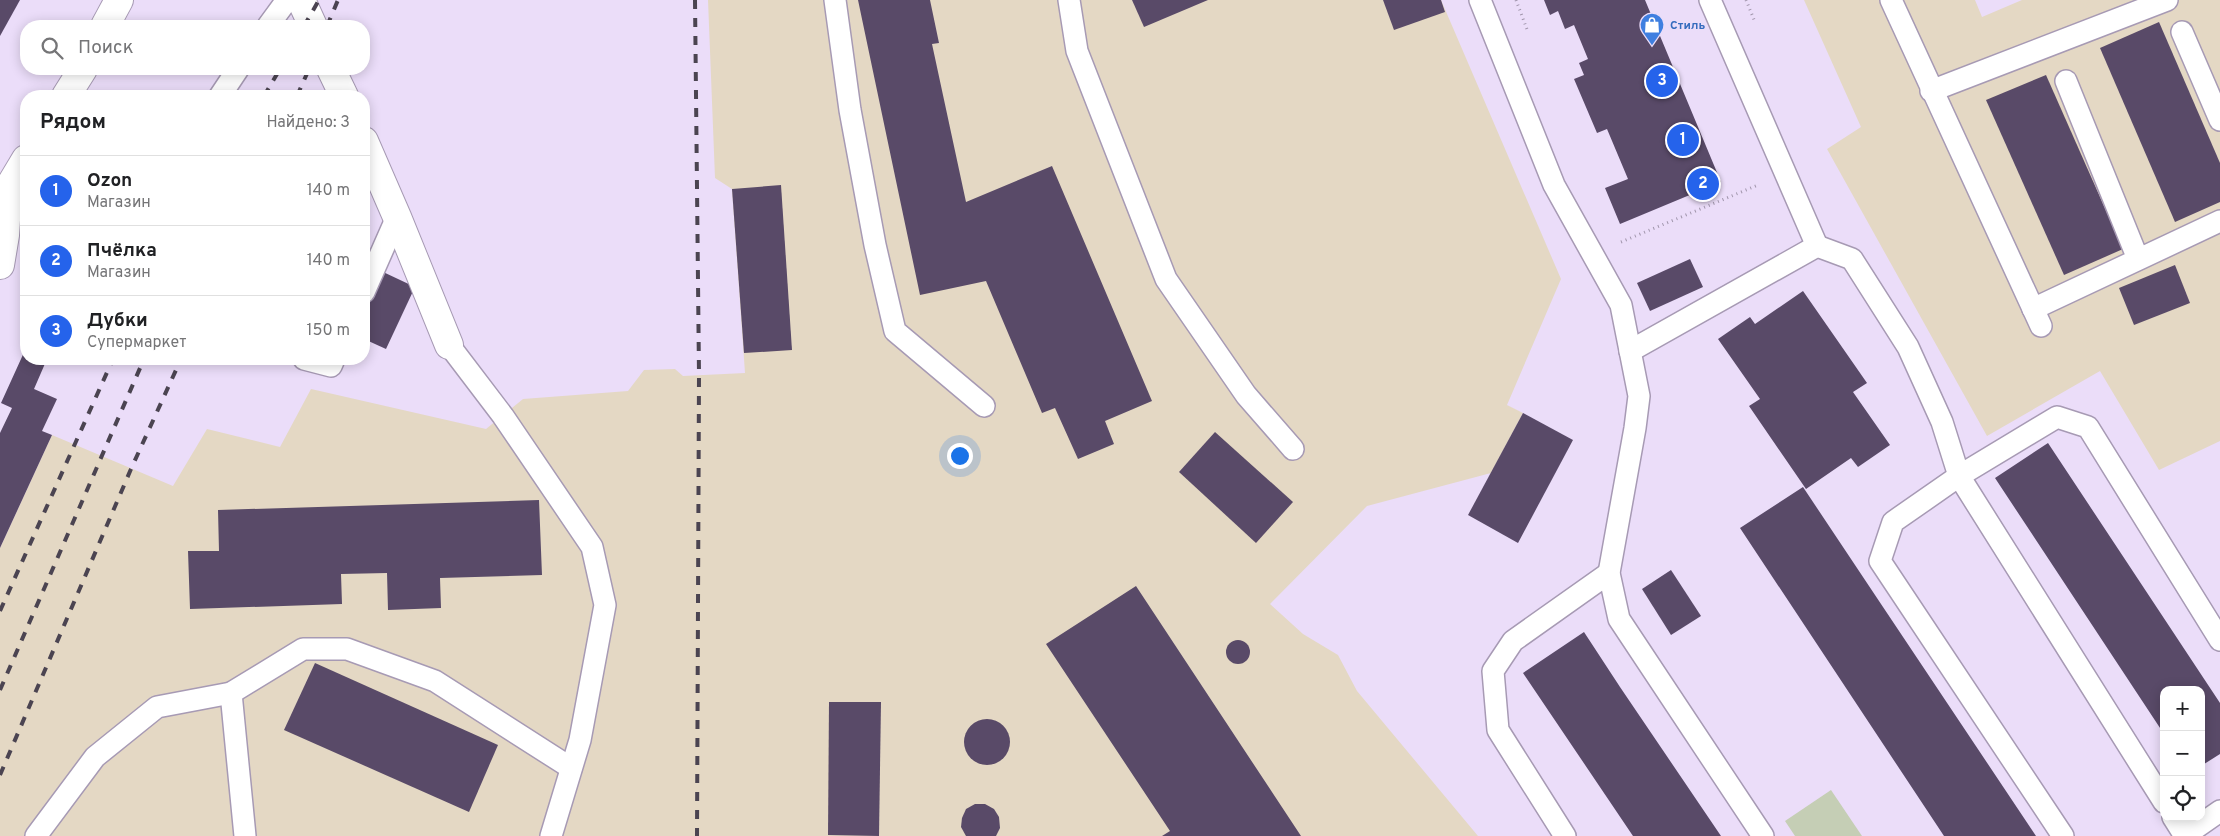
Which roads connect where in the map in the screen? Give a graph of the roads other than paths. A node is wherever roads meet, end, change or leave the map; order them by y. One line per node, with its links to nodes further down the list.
1 (120, 0): 10 (street)
2 (287, 0): 11 (lane)
3 (301, 0): 12 (street)
4 (835, 0): 34 (lane)
5 (1069, 0): 35 (lane)
6 (1480, 0): 33 (lane)
7 (1710, 0): 28 (lane)
8 (1891, 0): 21 (lane)
9 (2167, 0): 21 (lane)
10 (109, 20)
11 (272, 20)
12 (310, 20)
13 (2182, 32): 22 (lane)
14 (79, 75): 18 (street)
15 (234, 75): 19 (lane)
16 (335, 75): 20 (street)
17 (2066, 81): 29 (lane)
18 (70, 90)
19 (224, 90)
20 (341, 90)
21 (1931, 91): 29 (lane)
22 (2220, 120)
23 (370, 155): 25 (street)
24 (20, 169): 27 (street)
25 (397, 216): 31 (lane); 32 (street)
26 (2220, 220): 29 (lane)
27 (3, 235): 30 (street)
28 (1818, 246): 33 (lane); 36 (lane)
29 (2138, 260)
30 (0, 265)
31 (370, 278)
32 (448, 345): 40 (lane)
33 (1630, 351): 37 (lane)
34 (984, 406)
35 (1293, 450)
36 (1959, 476): 38 (lane); 41 (lane); 49 (lane)
37 (1609, 573): 47 (lane); 48 (lane)
38 (2220, 640)
39 (231, 693): 40 (lane); 44 (lane); 45 (lane)
40 (571, 768): 46 (lane)
41 (2160, 796)
42 (2220, 811): 50 (lane)
43 (2175, 821): 50 (lane)
44 (36, 836)
45 (245, 836)
46 (550, 836)
47 (1565, 836)
48 (1763, 836)
49 (2063, 836)
50 (2184, 836)

